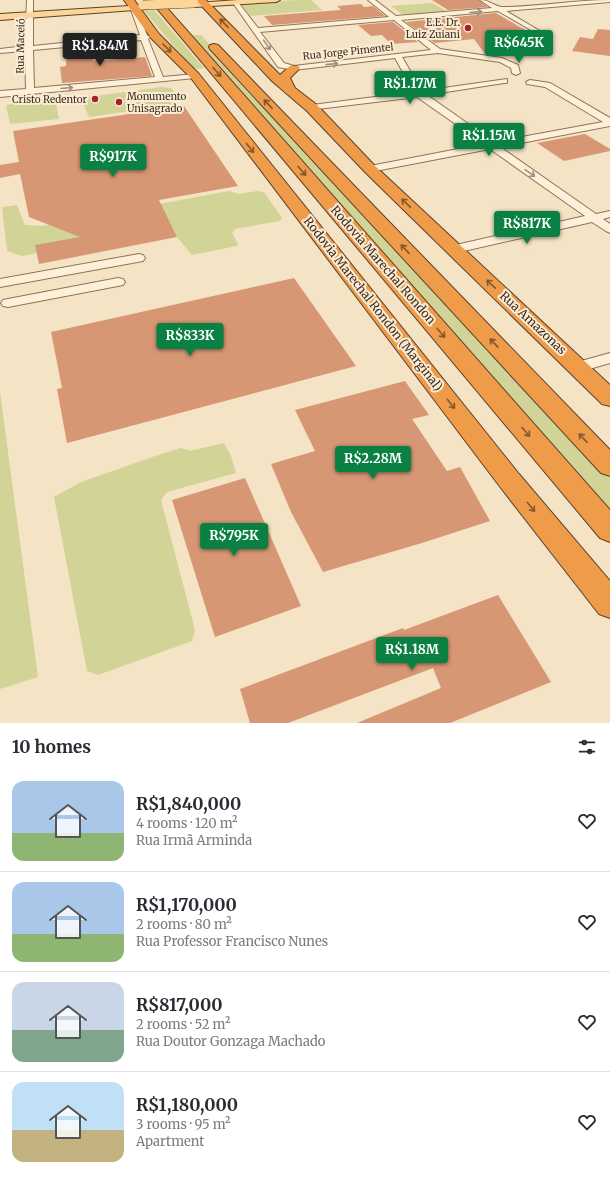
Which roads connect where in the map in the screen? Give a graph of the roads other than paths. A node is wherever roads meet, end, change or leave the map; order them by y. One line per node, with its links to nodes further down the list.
1 (30, 0): 14 (street, Rua Maceió)
2 (170, 0): 49 (highway, Rodovia Marechal Rondon, one-way to 2)
3 (248, 0): 8 (main road)
4 (276, 0): 8 (main road)
5 (371, 0): 16 (street)
6 (483, 0): 13 (street)
7 (610, 0): 9 (street)
8 (234, 1): 10 (main road); 17 (street)
9 (595, 1): 12 (street); 13 (street)
10 (200, 3): 11 (main road, bridge); 30 (highway, one-way to 10)
11 (140, 4): 14 (main road); 19 (street); 26 (highway, Rodovia Marechal Rondon (Marginal), one-way to 26); 50 (highway, Rodovia Marechal Rondon, one-way to 50)
12 (610, 7)
13 (500, 10): 16 (street, one-way to 13); 18 (street)
14 (30, 14): 15 (main road); 20 (street, Rua Maceió)
15 (0, 16)
16 (395, 18): 17 (street); 22 (street)
17 (257, 30): 24 (street, one-way to 24)
18 (538, 32)
19 (146, 37): 20 (street); 27 (street)
20 (29, 49): 21 (street); 31 (street, Rua Maceió)
21 (0, 51)
22 (438, 51): 23 (street, Rua Jorge Pimentel); 25 (street, Rua Jorge Pimentel)
23 (398, 57): 24 (street, Rua Jorge Pimentel, one-way to 23); 33 (street)
24 (294, 68): 30 (highway)
25 (516, 74): 28 (street); 35 (street, Rua Jorge Pimentel)
26 (195, 76): 27 (street); 51 (highway, Rodovia Marechal Rondon (Marginal), one-way to 51)
27 (160, 80): 31 (street, one-way to 27)
28 (504, 81): 29 (street); 33 (street)
29 (514, 84)
30 (290, 90): 34 (highway)
31 (30, 91): 32 (street)
32 (0, 94)
33 (419, 94): 34 (street); 36 (street)
34 (312, 108): 37 (highway)
35 (610, 123): 36 (street)
36 (492, 146): 37 (street); 39 (street, one-way to 39)
37 (370, 169): 41 (highway, one-way to 37)
38 (610, 214): 39 (street)
39 (594, 218): 40 (street); 41 (street)
40 (610, 229)
41 (455, 249): 47 (highway, Rua Amazonas, one-way to 41)
42 (139, 258): 44 (street)
43 (118, 282): 45 (street)
44 (0, 283)
45 (3, 303)
46 (610, 358): 47 (street)
47 (579, 367): 48 (highway, Rua Amazonas)
48 (610, 398)
49 (610, 466)
50 (610, 530)
51 (610, 604)

